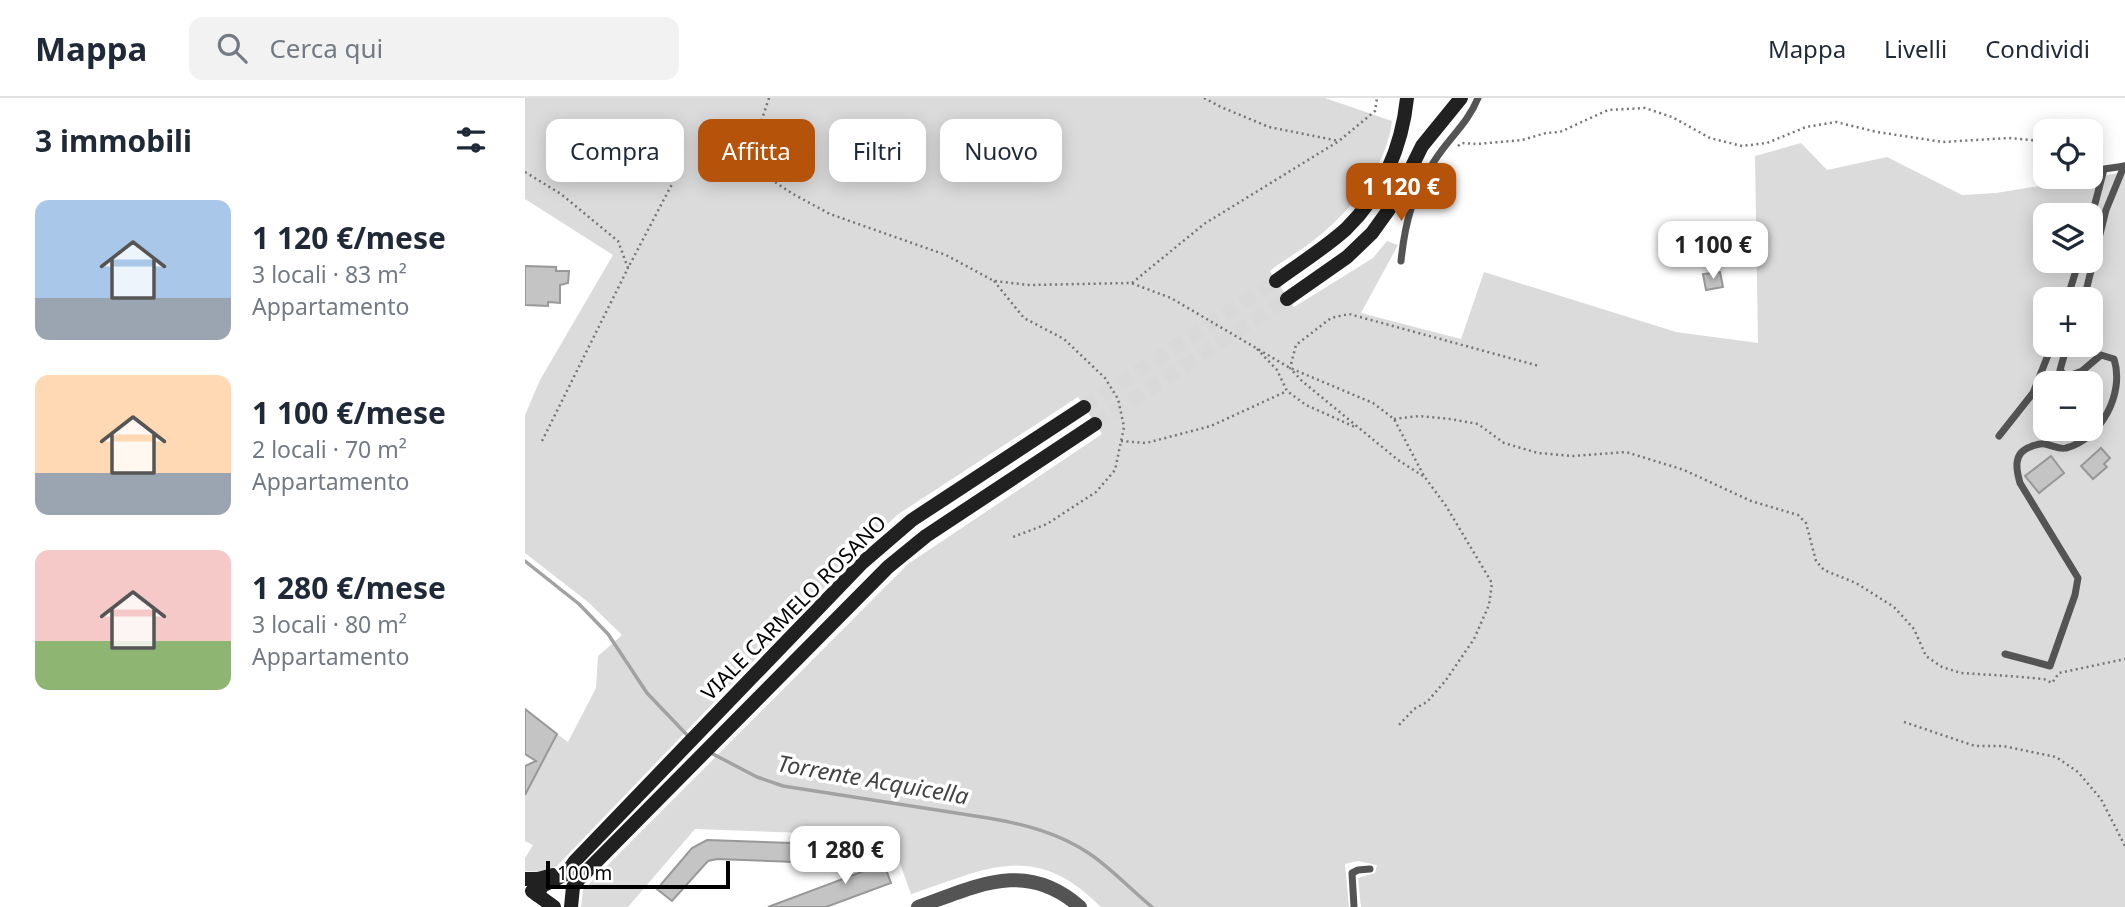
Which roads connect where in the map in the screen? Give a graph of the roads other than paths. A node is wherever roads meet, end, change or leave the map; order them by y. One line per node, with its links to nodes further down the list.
1 (1407, 98): 7 (main road)
2 (1461, 98): 9 (main road)
3 (1478, 98): 6 (lane)
4 (2125, 166): 5 (lane); 8 (lane)
5 (2095, 203)
6 (1401, 261)
7 (1276, 281)
8 (2087, 287)
9 (1287, 299)
10 (2103, 356): 17 (lane)
11 (2047, 357): 16 (lane)
12 (2064, 357): 13 (lane)
13 (2099, 357)
14 (1084, 407): 18 (main road, VIALE CARMELO ROSANO)
15 (1095, 424): 24 (main road, VIALE CARMELO ROSANO)
16 (1999, 436)
17 (2005, 654)
18 (575, 861): 20 (main road); 22 (main road)
19 (1370, 869): 27 (lane)
20 (525, 879)
21 (525, 886): 22 (main road)
22 (537, 895): 23 (main road)
23 (554, 907)
24 (571, 907)
25 (918, 907): 26 (street)
26 (1080, 907)
27 (1355, 907)

